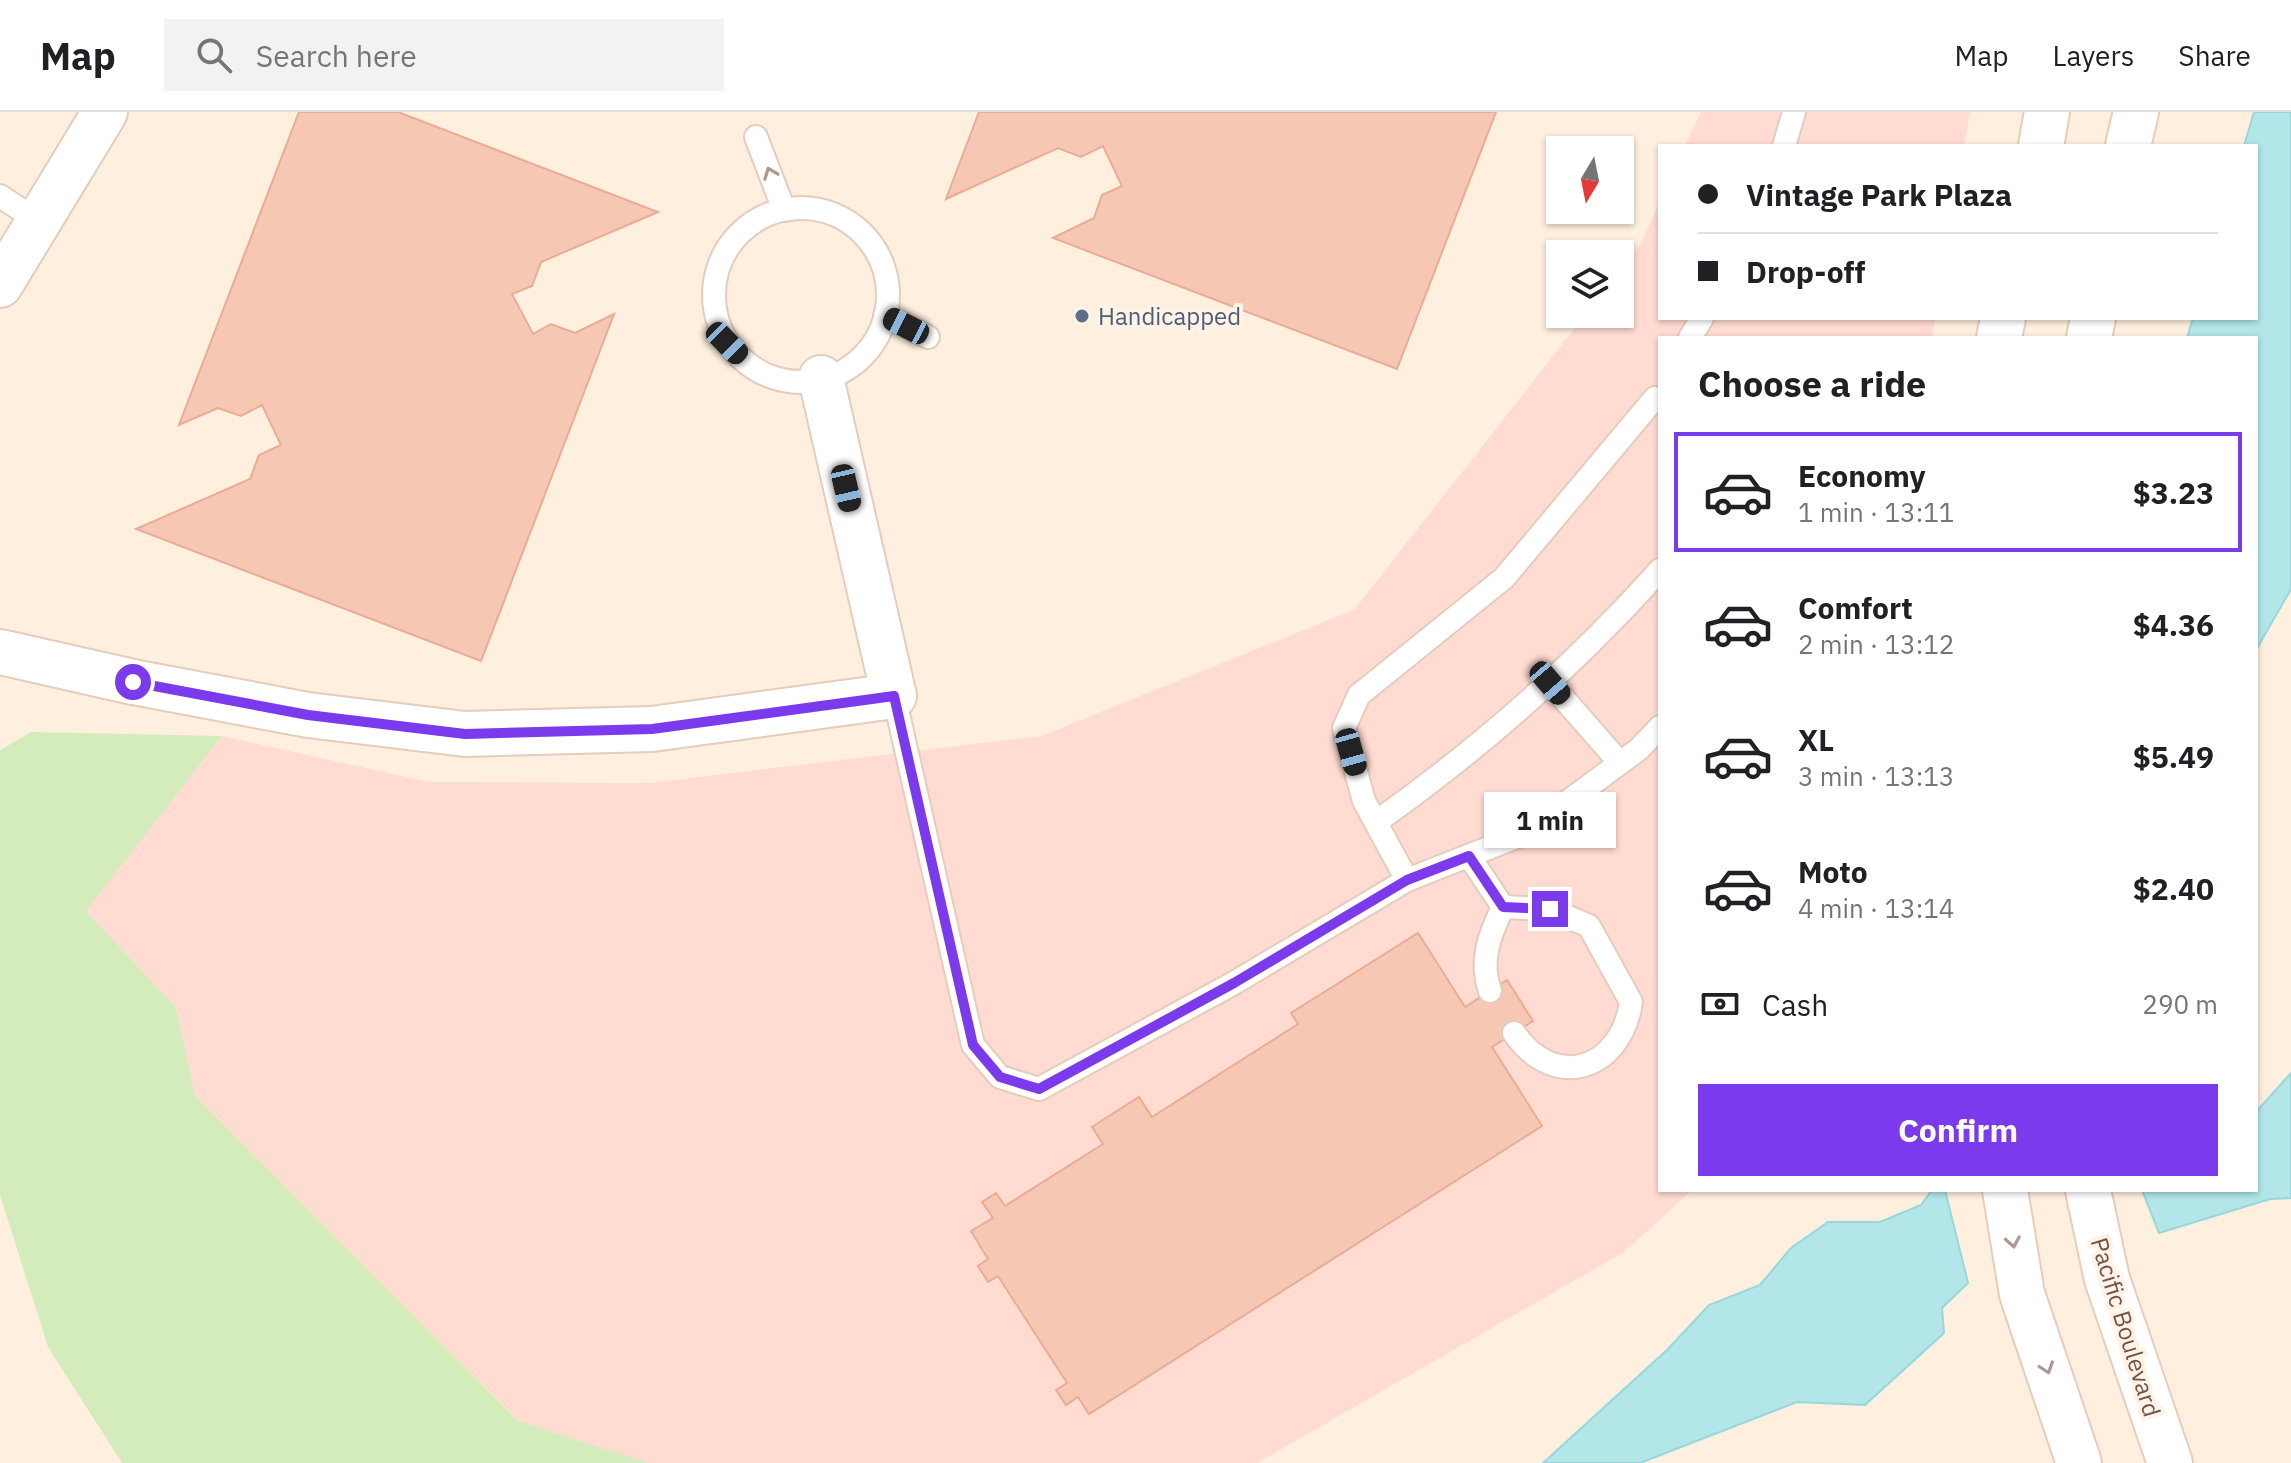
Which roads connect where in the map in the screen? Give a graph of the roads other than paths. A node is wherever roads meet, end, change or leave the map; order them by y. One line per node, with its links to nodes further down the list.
1 (105, 112): 11 (street)
2 (1794, 112): 6 (lane)
3 (2047, 112): 7 (street)
4 (2136, 112): 8 (street)
5 (756, 137): 10 (lane, one-way to 5)
6 (1785, 144)
7 (2041, 144)
8 (2128, 144)
9 (0, 196): 11 (lane)
10 (784, 210): 13 (lane); 15 (lane)
11 (41, 223): 12 (street)
12 (0, 285)
13 (885, 315): 14 (lane); 15 (lane)
14 (928, 337)
15 (821, 378): 20 (street)
16 (1658, 396): 23 (lane)
17 (1658, 572): 19 (lane)
18 (0, 652): 20 (street)
19 (1550, 683): 22 (lane); 23 (lane)
20 (894, 696): 25 (lane)
21 (1658, 729): 22 (lane)
22 (1620, 763): 24 (lane)
23 (1376, 822): 25 (lane)
24 (1469, 856): 25 (lane); 26 (lane)
25 (1407, 880)
26 (1503, 907): 27 (lane); 28 (lane)
27 (1490, 991)
28 (1514, 1033)
29 (2005, 1192): 31 (street, one-way to 31)
30 (2088, 1192): 32 (street, Pacific Boulevard)
31 (2079, 1463)
32 (2170, 1463)

